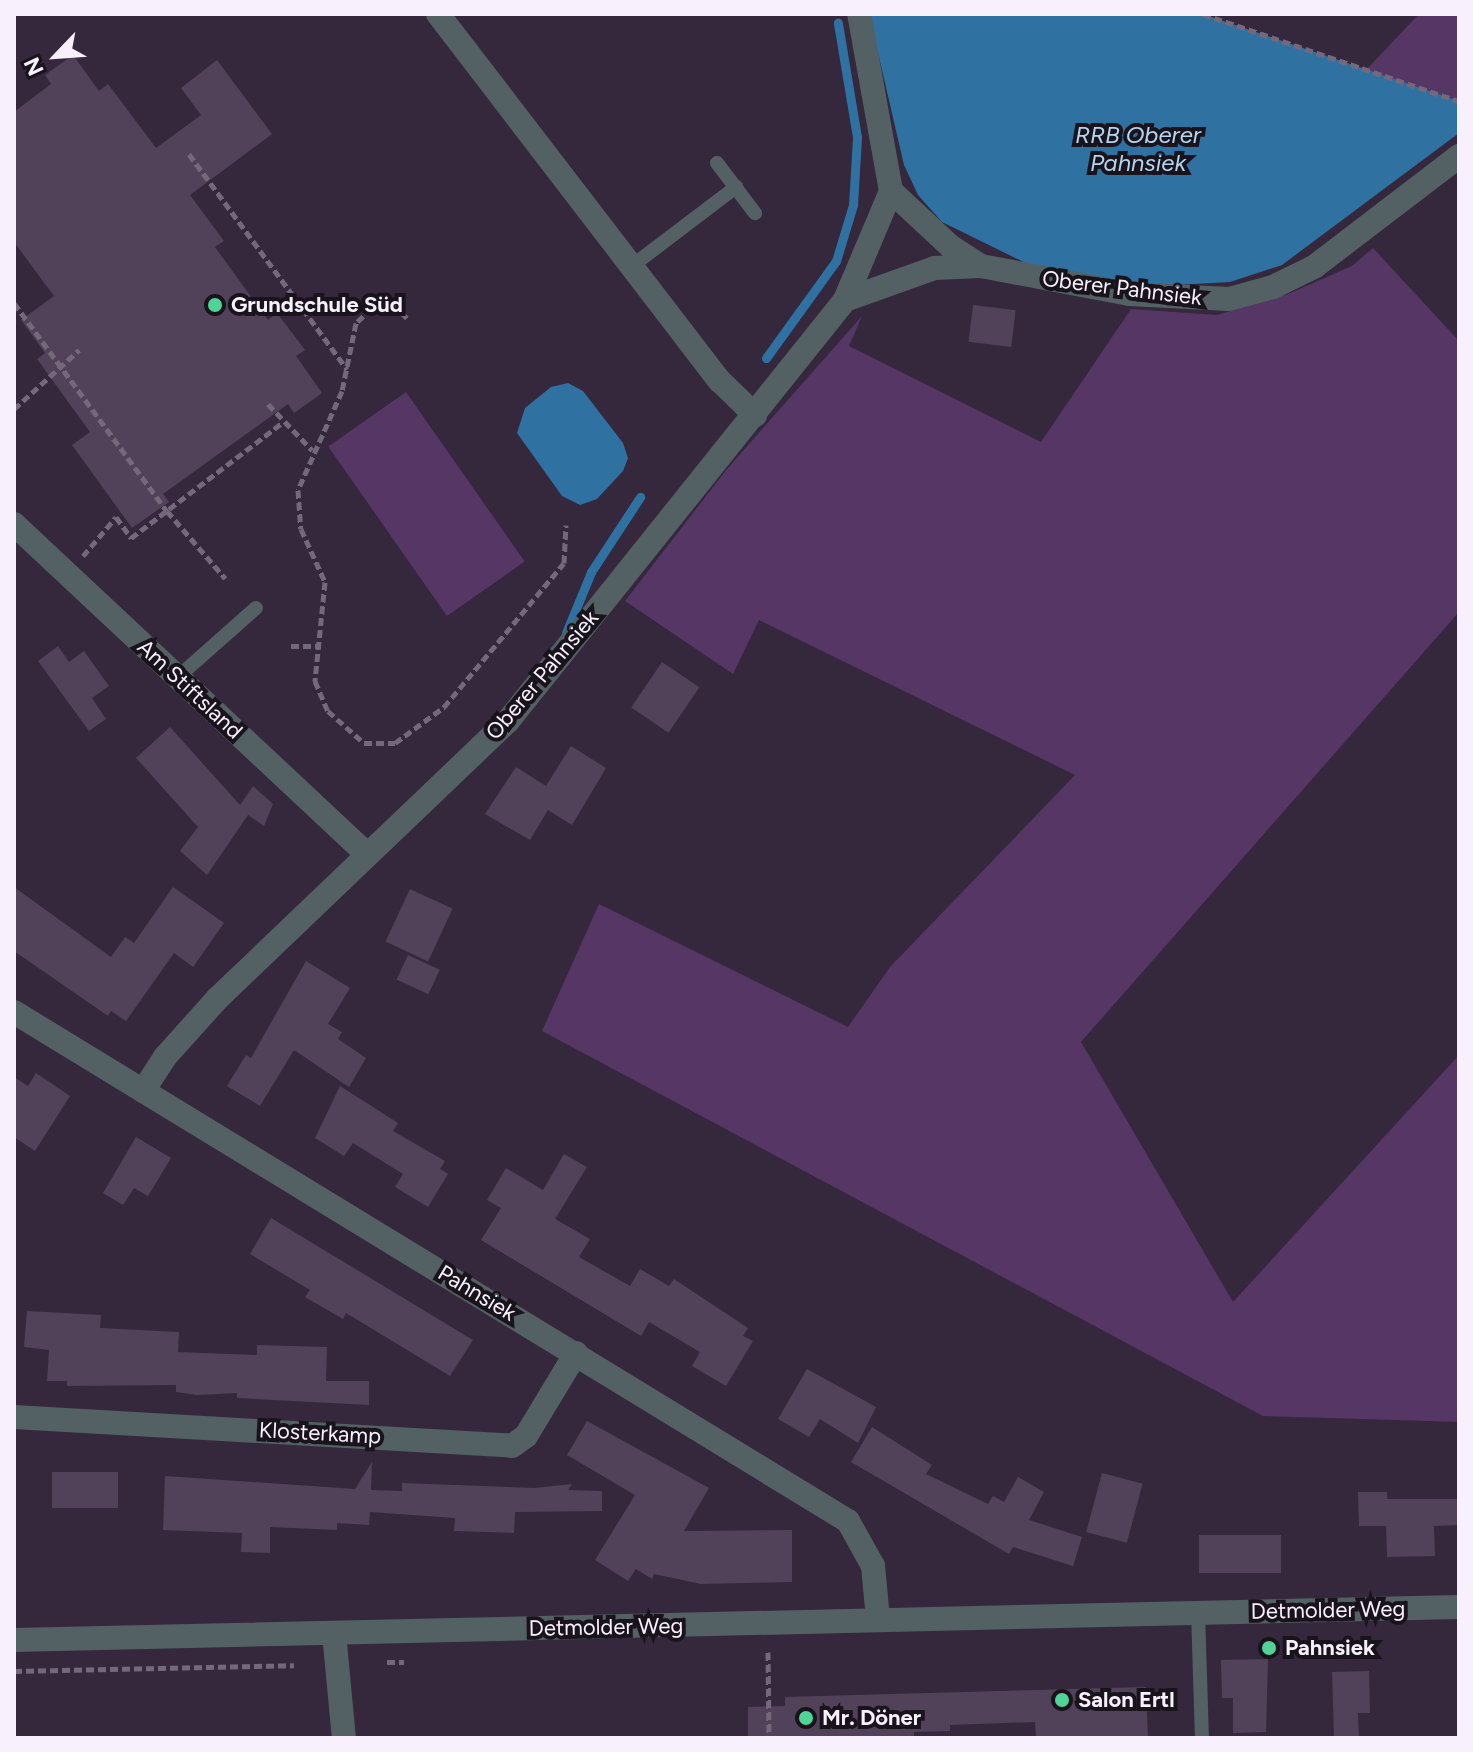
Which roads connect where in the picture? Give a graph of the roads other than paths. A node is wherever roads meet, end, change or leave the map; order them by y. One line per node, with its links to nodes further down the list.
1 (438, 14): 8 (street)
2 (859, 14): 6 (street)
3 (1457, 162): 9 (street, Oberer Pahnsiek)
4 (717, 163): 5 (lane)
5 (736, 187): 7 (lane); 8 (lane)
6 (891, 191): 9 (street, Oberer Pahnsiek); 10 (street, Oberer Pahnsiek)
7 (755, 213)
8 (632, 266): 11 (street)
9 (981, 266): 10 (street, Oberer Pahnsiek)
10 (845, 300): 11 (street, Oberer Pahnsiek)
11 (755, 415): 15 (street, Oberer Pahnsiek)
12 (14, 524): 14 (street, Am Stiftsland)
13 (256, 608): 14 (lane)
14 (178, 677): 15 (street, Am Stiftsland)
15 (367, 854): 17 (street, Oberer Pahnsiek)
16 (14, 1012): 17 (street, Pahnsiek)
17 (143, 1091): 18 (street, Pahnsiek)
18 (576, 1353): 19 (street, Klosterkamp); 22 (street, Pahnsiek)
19 (14, 1417)
20 (1459, 1607): 21 (street, Detmolder Weg)
21 (1198, 1612): 22 (street, Detmolder Weg); 26 (lane)
22 (878, 1619): 23 (street, Detmolder Weg)
23 (334, 1633): 24 (street, Detmolder Weg); 25 (street)
24 (14, 1640)
25 (344, 1738)
26 (1202, 1738)

